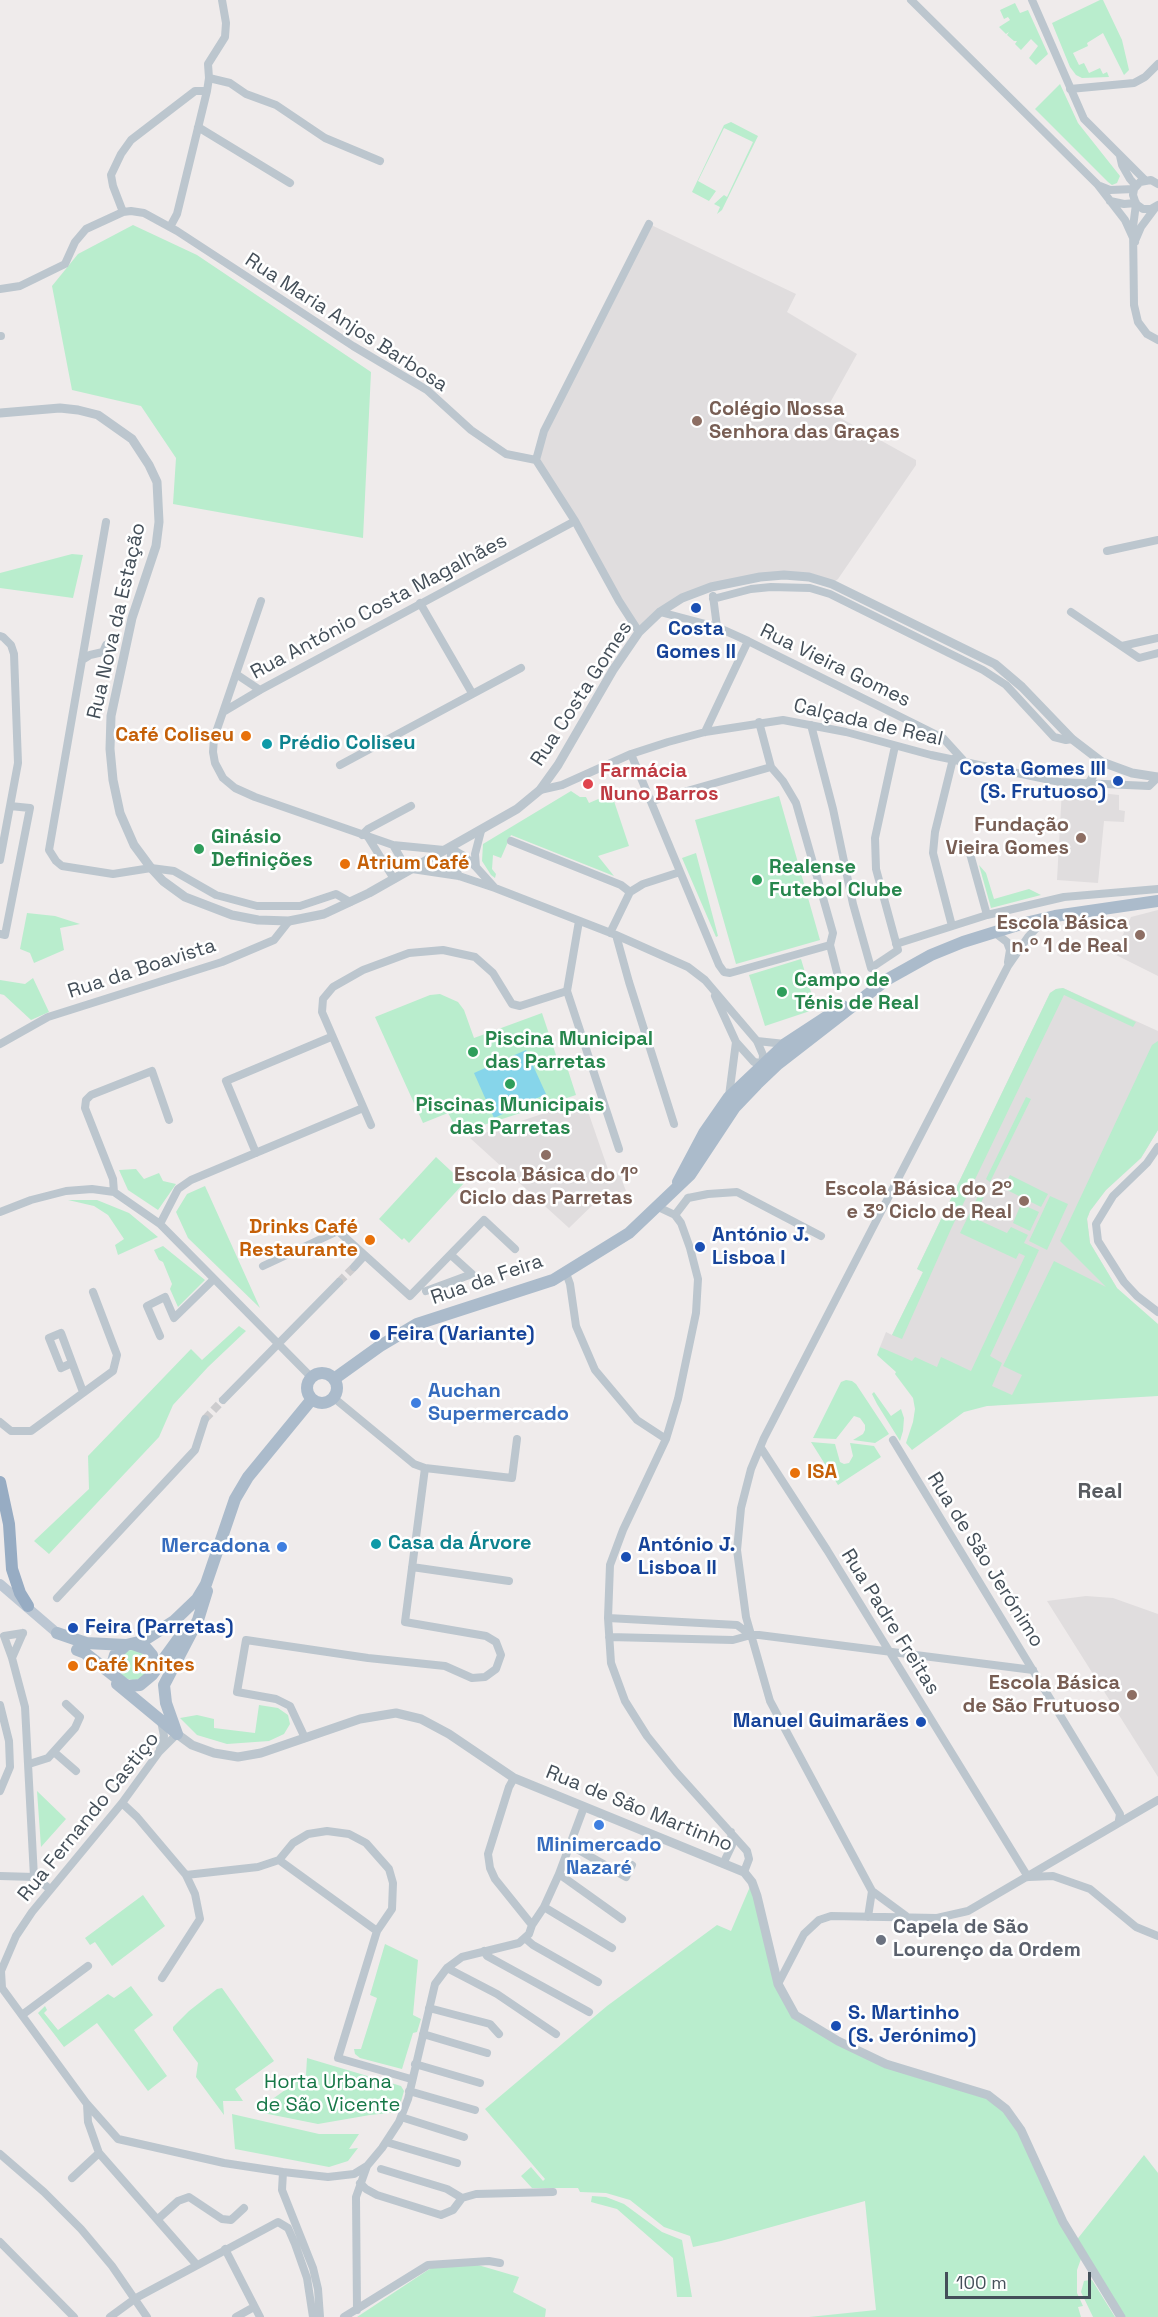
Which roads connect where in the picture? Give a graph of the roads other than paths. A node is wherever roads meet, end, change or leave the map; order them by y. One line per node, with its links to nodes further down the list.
1 (222, 0): 5 (street)
2 (910, 0): 14 (street)
3 (1032, 0): 6 (street)
4 (1158, 64): 6 (street)
5 (209, 78): 7 (street); 10 (street)
6 (1070, 89): 9 (street)
7 (207, 91): 8 (street); 19 (street)
8 (198, 127): 12 (street); 21 (street)
9 (1120, 156): 11 (street); 15 (street)
10 (380, 161)
11 (1145, 180): 13 (street); 15 (street)
12 (290, 183)
13 (1157, 183)
14 (1098, 185): 15 (street); 16 (street)
15 (1135, 187): 17 (street)
16 (1110, 201): 17 (street); 22 (street)
17 (1136, 203): 18 (street); 22 (street)
18 (1156, 206): 22 (street)
19 (123, 213): 21 (street, Rua Maria Anjos Barbosa); 23 (street)
20 (649, 224): 26 (street)
21 (170, 227): 26 (street, Rua Maria Anjos Barbosa)
22 (1135, 242): 24 (street)
23 (0, 289)
24 (1158, 340)
25 (0, 413): 76 (street, Rua Nova da Estação)
26 (536, 460): 27 (street)
27 (575, 521): 34 (street, Rua António Costa Magalhães); 38 (street)
28 (106, 522): 45 (street)
29 (1158, 540): 30 (street)
30 (1107, 551)
31 (711, 587): 32 (street); 35 (street, Rua Costa Gomes); 54 (street, Rua Costa Gomes)
32 (713, 599): 37 (street); 54 (street)
33 (261, 601): 47 (street)
34 (420, 603): 48 (street, Rua António Costa Magalhães); 49 (street)
35 (660, 612): 37 (street, Rua Vieira Gomes); 38 (street, Rua Costa Gomes)
36 (1071, 612): 43 (street)
37 (717, 627): 41 (street, Rua Vieira Gomes)
38 (639, 632): 64 (street, Rua Costa Gomes)
39 (0, 636): 66 (street)
40 (1158, 638): 43 (street)
41 (748, 641): 53 (street); 58 (street, Rua Vieira Gomes)
42 (106, 645): 45 (street)
43 (1122, 646): 44 (street)
44 (1158, 653)
45 (82, 660): 76 (street)
46 (521, 668): 49 (street)
47 (236, 674): 48 (street); 50 (street)
48 (260, 690): 50 (street, Rua António Costa Magalhães)
49 (472, 693): 60 (street)
50 (223, 712): 69 (street)
51 (759, 722): 52 (street, Calçada de Real); 53 (street, Calçada de Real); 61 (street)
52 (811, 725): 55 (street, Calçada de Real); 94 (street)
53 (705, 732): 56 (street, Calçada de Real)
54 (1072, 739): 59 (street, Rua Costa Gomes)
55 (895, 746): 57 (street, Calçada de Real); 94 (street)
56 (631, 754): 64 (street, Calçada de Real); 65 (street)
57 (953, 759): 58 (street, Calçada de Real); 90 (street)
58 (963, 760): 63 (street, Calçada de Real)
59 (1102, 762): 62 (street, Rua Costa Gomes); 63 (street)
60 (340, 765)
61 (771, 767): 65 (street); 95 (street)
62 (1158, 777): 63 (street, Calçada de Real)
63 (1088, 784)
64 (540, 790): 68 (street, Rua Costa Gomes)
65 (652, 801): 78 (street)
66 (10, 806): 74 (street); 92 (street)
67 (411, 806): 69 (street)
68 (481, 831): 72 (street, Rua Costa Gomes); 75 (street)
69 (365, 836): 71 (street); 80 (street)
70 (511, 841): 83 (street)
71 (393, 844): 72 (street); 77 (street)
72 (447, 849): 75 (street); 77 (street, Rua Costa Gomes); 79 (street)
73 (969, 850): 86 (street)
74 (0, 860)
75 (476, 867): 81 (street)
76 (151, 868): 85 (street); 88 (street, Rua Nova da Estação)
77 (408, 871): 79 (street); 80 (street, Rua Costa Gomes)
78 (680, 872): 83 (street); 95 (street)
79 (459, 876): 81 (street)
80 (394, 879): 85 (street, Rua Costa Gomes)
81 (495, 888): 89 (street)
82 (1158, 889): 86 (street)
83 (630, 892): 93 (street)
84 (1158, 901): 87 (main road)
85 (350, 902): 88 (street, Rua Costa Gomes)
86 (987, 915): 90 (street)
87 (1046, 918): 91 (main road); 96 (street)
88 (289, 921): 104 (street, Rua da Boavista)
89 (579, 921): 93 (street); 100 (street)
90 (952, 926): 94 (street)
91 (994, 932): 96 (street); 97 (main road)
92 (0, 934)
93 (613, 934): 99 (street); 111 (street)
94 (896, 944)
95 (830, 945): 98 (street)
96 (1008, 966): 149 (street)
97 (885, 981): 105 (main road, Rua da Feira); 107 (main road, Rua da Feira)
98 (840, 984)
99 (711, 986): 102 (street); 103 (street)
100 (567, 991): 101 (street); 114 (street)
101 (331, 1037): 109 (street); 115 (street)
102 (757, 1041): 105 (street); 106 (street)
103 (736, 1042): 106 (street); 108 (street, Rua da Feira)
104 (0, 1044)
105 (784, 1044): 106 (main road, Rua da Feira)
106 (763, 1063): 107 (street); 108 (main road, Rua da Feira)
107 (778, 1064): 108 (main road, Rua da Feira)
108 (732, 1102): 116 (main road, Rua da Feira)
109 (363, 1108): 112 (street); 115 (street)
110 (169, 1120): 117 (street)
111 (674, 1124)
112 (371, 1125)
113 (1158, 1147): 134 (street)
114 (619, 1149)
115 (256, 1153): 122 (street)
116 (675, 1189): 118 (street); 119 (main road, Rua da Feira)
117 (114, 1192): 120 (street); 122 (street)
118 (688, 1198): 121 (street); 123 (street)
119 (658, 1207): 121 (street); 129 (main road, Rua da Feira)
120 (0, 1212)
121 (675, 1215): 147 (street)
122 (160, 1224): 130 (street)
123 (821, 1236)
124 (515, 1249): 125 (street)
125 (451, 1255): 126 (street); 132 (street)
126 (364, 1256): 127 (street); 128 (street)
127 (263, 1266)
128 (354, 1267)
129 (566, 1273): 139 (main road, Rua da Feira); 147 (street)
130 (214, 1279): 135 (street); 136 (street)
131 (339, 1282): 136 (street)
132 (426, 1291)
133 (93, 1292): 140 (street)
134 (1158, 1312)
135 (160, 1336)
136 (277, 1344): 138 (street); 143 (street)
137 (72, 1364): 140 (street)
138 (312, 1378): 139 (main road); 142 (main road)
139 (334, 1379): 141 (main road)
140 (83, 1392): 145 (street)
141 (334, 1398): 142 (main road); 150 (street)
142 (312, 1399): 154 (main road)
143 (223, 1400)
144 (205, 1419): 159 (street)
145 (0, 1422)
146 (517, 1439): 150 (street)
147 (666, 1439): 162 (street)
148 (893, 1440): 170 (street, Rua de São Jerónimo)
149 (760, 1448): 164 (street); 168 (street, Rua Padre Freitas)
150 (425, 1468): 156 (street)
151 (0, 1482): 152 (highway)
152 (3, 1524): 153 (highway)
153 (10, 1539): 155 (highway); 161 (highway)
154 (218, 1549): 160 (main road); 166 (main road)
155 (0, 1556)
156 (411, 1567): 157 (street); 177 (street)
157 (509, 1581)
158 (0, 1584): 161 (main road)
159 (57, 1598)
160 (203, 1602): 171 (main road); 176 (main road)
161 (28, 1606): 163 (main road)
162 (608, 1617): 164 (street); 165 (street)
163 (57, 1633): 166 (main road); 167 (main road)
164 (751, 1635): 165 (street); 168 (street); 200 (street)
165 (609, 1637): 188 (street)
166 (130, 1645): 171 (main road); 172 (main road)
167 (77, 1650): 172 (main road); 176 (main road)
168 (889, 1652): 170 (street); 198 (street, Rua Padre Freitas)
169 (12, 1658): 180 (street)
170 (1033, 1670): 187 (street, Rua de São Jerónimo)
171 (154, 1672): 173 (main road); 176 (main road)
172 (115, 1676): 173 (main road)
173 (128, 1686): 176 (main road)
174 (66, 1704): 178 (street)
175 (0, 1705): 183 (street)
176 (170, 1726): 177 (street, Rua de São Martinho); 179 (street, Rua Fernando Castiço); 179 (street)
177 (305, 1738): 182 (street, Rua de São Martinho)
178 (54, 1752): 180 (street); 181 (street)
179 (159, 1752): 185 (street, Rua Fernando Castiço)
180 (29, 1764): 197 (street)
181 (76, 1772)
182 (514, 1778): 186 (street, Rua de São Martinho); 205 (street)
183 (0, 1791)
184 (1158, 1800): 187 (street)
185 (122, 1803): 195 (street); 199 (street, Rua Fernando Castiço)
186 (584, 1806): 189 (street); 191 (street, Rua de São Martinho)
187 (1119, 1821): 198 (street)
188 (731, 1831): 191 (street); 193 (street)
189 (570, 1845): 192 (street); 194 (street)
190 (279, 1860): 195 (street); 206 (street); 206 (street)
191 (724, 1862): 193 (street, Rua de São Martinho)
192 (632, 1865)
193 (744, 1872): 215 (street, Rua de São Martinho)
194 (559, 1874): 201 (street); 204 (street)
195 (186, 1875): 213 (street)
196 (0, 1876): 197 (street)
197 (34, 1877): 199 (street)
198 (1028, 1877): 203 (street); 207 (street)
199 (50, 1889): 218 (street, Rua Fernando Castiço)
200 (872, 1891): 202 (street); 203 (street)
201 (544, 1907): 205 (street); 209 (street)
202 (868, 1917): 203 (street); 215 (street)
203 (907, 1917)
204 (622, 1919)
205 (532, 1925): 208 (street)
206 (377, 1931): 224 (street)
207 (1158, 1936)
208 (526, 1938): 210 (street); 214 (street)
209 (612, 1948)
210 (484, 1951): 212 (street); 217 (street)
211 (88, 1966): 218 (street)
212 (447, 1968): 216 (street); 221 (street)
213 (162, 1978)
214 (598, 1982)
215 (778, 1984): 259 (street, Rua de São Martinho)
216 (429, 2008): 219 (street); 220 (street)
217 (589, 2012)
218 (22, 2015): 227 (street, Rua Fernando Castiço)
219 (423, 2034): 222 (street); 223 (street)
220 (499, 2034)
221 (556, 2034)
222 (488, 2054)
223 (415, 2064): 224 (street); 225 (street)
224 (411, 2079): 226 (street)
225 (480, 2083)
226 (409, 2091): 228 (street); 229 (street)
227 (87, 2104): 232 (street); 237 (street, Rua Fernando Castiço)
228 (475, 2110)
229 (401, 2117): 230 (street); 231 (street)
230 (464, 2137)
231 (386, 2142): 234 (street); 235 (street)
232 (99, 2153): 238 (street); 243 (street)
233 (0, 2154): 248 (street)
234 (457, 2163)
235 (367, 2166): 237 (street, Rua Fernando Castiço); 239 (street)
236 (381, 2169): 241 (street)
237 (283, 2172): 257 (street)
238 (72, 2178)
239 (360, 2183): 241 (street); 250 (street)
240 (553, 2192): 241 (street)
241 (462, 2198)
242 (244, 2208): 243 (street)
243 (158, 2218): 247 (street)
244 (0, 2242): 251 (street)
245 (225, 2249): 247 (street); 249 (street); 256 (street)
246 (500, 2263): 250 (street)
247 (196, 2264): 248 (street)
248 (136, 2298): 252 (street); 253 (street)
249 (255, 2307): 254 (street); 255 (street)
250 (357, 2310): 258 (street)
251 (74, 2317)
252 (110, 2317)
253 (147, 2317)
254 (236, 2317)
255 (260, 2317)
256 (313, 2317)
257 (320, 2317)
258 (344, 2317)
259 (1121, 2317)

